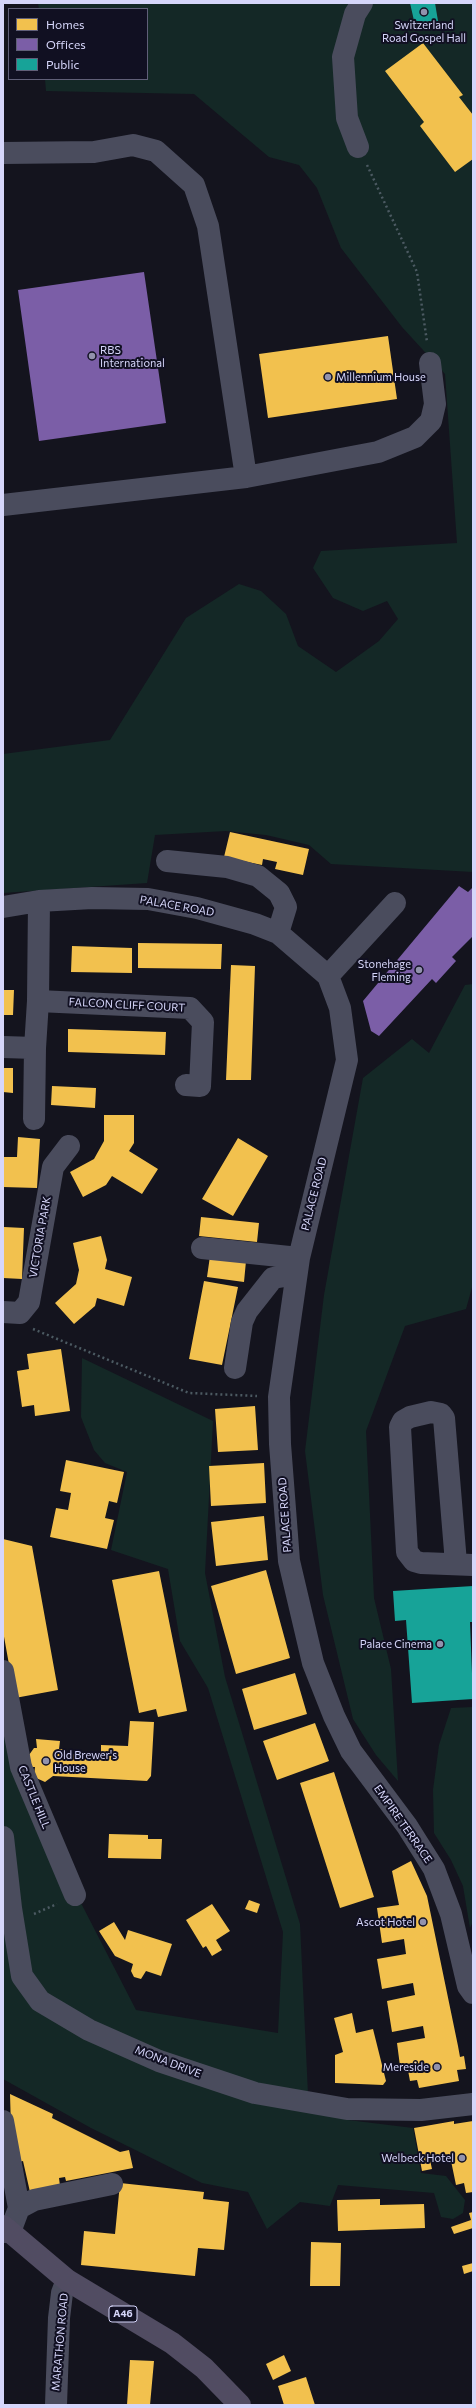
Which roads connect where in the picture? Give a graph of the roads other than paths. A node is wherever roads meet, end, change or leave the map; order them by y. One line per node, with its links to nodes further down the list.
1 (362, 3): 2 (street)
2 (358, 147)
3 (3, 153): 5 (street)
4 (430, 363): 5 (street)
5 (246, 477): 6 (street)
6 (3, 505)
7 (167, 861): 11 (street)
8 (39, 901): 10 (street, PALACE ROAD); 11 (street, PALACE ROAD); 13 (street)
9 (395, 903): 12 (street)
10 (3, 907)
11 (278, 933): 12 (street, PALACE ROAD)
12 (328, 976): 20 (street, PALACE ROAD)
13 (38, 1001): 15 (street); 16 (street, FALCON CLIFF COURT)
14 (3, 1047): 15 (street)
15 (35, 1048): 17 (street)
16 (186, 1084)
17 (34, 1119)
18 (69, 1146): 21 (street, VICTORIA PARK)
19 (202, 1248): 20 (street)
20 (297, 1266): 22 (street); 25 (street, PALACE ROAD)
21 (12, 1312)
22 (235, 1368)
23 (464, 1564): 23 (street)
24 (3, 1672): 27 (street, CASTLE HILL)
25 (351, 1751): 28 (street, EMPIRE TERRACE)
26 (3, 1837): 29 (street, MONA DRIVE)
27 (75, 1895)
28 (473, 1993)
29 (473, 2104)
30 (3, 2121): 32 (street)
31 (112, 2184): 32 (street)
32 (19, 2208): 33 (street)
33 (5, 2230): 34 (main road, A46)
34 (67, 2280): 35 (street, MARATHON ROAD); 36 (main road, A46)
35 (56, 2405)
36 (240, 2405)

